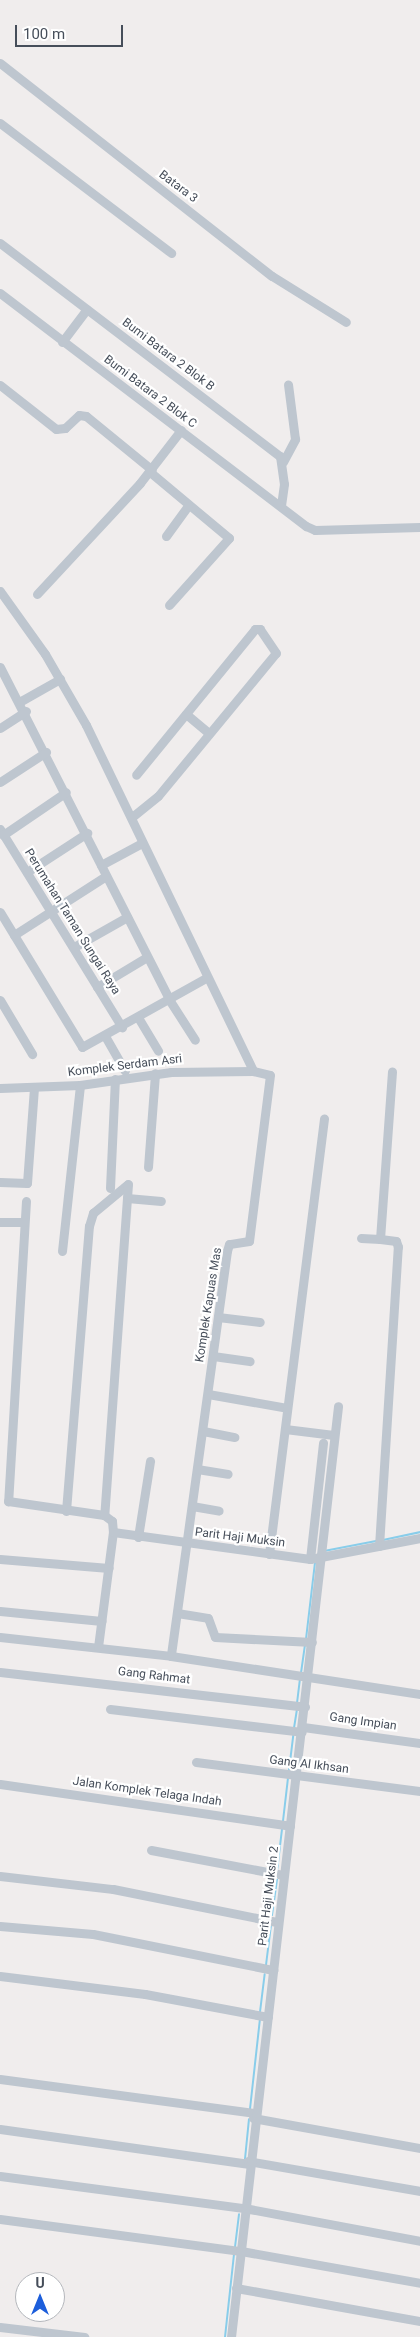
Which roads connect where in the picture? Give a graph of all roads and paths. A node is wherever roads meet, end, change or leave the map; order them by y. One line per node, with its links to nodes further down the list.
1 (0, 63): 7 (street, Batara 3)
2 (0, 123): 4 (street)
3 (0, 243): 6 (street, Bumi Batara 2 Blok B)
4 (171, 253)
5 (0, 293): 8 (street, Bumi Batara 2 Blok C)
6 (87, 309): 8 (street); 12 (street, Bumi Batara 2 Blok B)
7 (346, 322)
8 (62, 342): 11 (street, Bumi Batara 2 Blok C)
9 (288, 384): 12 (street)
10 (0, 385): 13 (street)
11 (181, 430): 13 (street); 15 (street, Bumi Batara 2 Blok C)
12 (283, 462): 15 (street)
13 (150, 471): 14 (street); 19 (street)
14 (188, 506): 17 (street); 20 (street)
15 (283, 509): 16 (street, Bumi Batara 2 Blok C)
16 (420, 527)
17 (166, 536)
18 (0, 591): 22 (street)
19 (37, 594)
20 (169, 605)
21 (0, 668): 23 (street)
22 (60, 679): 23 (street); 32 (street)
23 (21, 701): 24 (street)
24 (26, 711): 26 (street); 28 (street)
25 (186, 714): 27 (street); 27 (street); 29 (street)
26 (0, 728)
27 (209, 733): 32 (street)
28 (46, 752): 30 (street); 31 (street)
29 (136, 774)
30 (0, 782)
31 (66, 792): 33 (street); 34 (street)
32 (132, 817): 35 (street)
33 (2, 832): 37 (street, Perumahan Taman Sungai Raya)
34 (88, 833): 36 (street); 37 (street)
35 (142, 843): 36 (street); 45 (street)
36 (101, 865): 38 (street)
37 (27, 872): 39 (street, Perumahan Taman Sungai Raya)
38 (106, 876): 39 (street); 41 (street)
39 (51, 909): 42 (street); 43 (street, Perumahan Taman Sungai Raya)
40 (0, 912): 42 (street)
41 (127, 917): 43 (street); 44 (street)
42 (14, 934): 51 (street)
43 (74, 947): 46 (street, Perumahan Taman Sungai Raya)
44 (147, 957): 46 (street); 48 (street)
45 (206, 978): 48 (street); 56 (street)
46 (97, 987): 50 (street, Perumahan Taman Sungai Raya)
47 (0, 1000): 54 (street)
48 (170, 1001): 49 (street); 52 (street)
49 (139, 1019): 50 (street); 53 (street)
50 (122, 1027): 51 (street)
51 (105, 1036): 55 (street)
52 (195, 1040)
53 (158, 1051)
54 (32, 1054)
55 (125, 1071)
56 (253, 1071): 58 (street, Komplek Serdam Asri); 75 (street, Komplek Kapuas Mas)
57 (392, 1071): 73 (street)
58 (155, 1073): 59 (street, Komplek Serdam Asri); 64 (street)
59 (115, 1079): 60 (street, Komplek Serdam Asri); 66 (street)
60 (80, 1085): 61 (street, Komplek Serdam Asri); 74 (street)
61 (34, 1087): 62 (street, Komplek Serdam Asri); 65 (street)
62 (0, 1088)
63 (324, 1118): 81 (street)
64 (148, 1167)
65 (0, 1182)
66 (110, 1188)
67 (127, 1198): 69 (street); 91 (street); 93 (street)
68 (26, 1200): 71 (street)
69 (162, 1200)
70 (0, 1222): 71 (street)
71 (24, 1222): 91 (street)
72 (361, 1238): 73 (street)
73 (380, 1239): 98 (street)
74 (62, 1251)
75 (218, 1317): 76 (street); 77 (street, Komplek Kapuas Mas)
76 (260, 1322)
77 (213, 1356): 78 (street); 79 (street, Komplek Kapuas Mas)
78 (250, 1361)
79 (208, 1394): 81 (street); 83 (street, Komplek Kapuas Mas)
80 (338, 1406): 84 (street, Parit Haji Muksin 2)
81 (288, 1408): 82 (street)
82 (285, 1428): 84 (street); 99 (street)
83 (203, 1431): 85 (street); 88 (street, Komplek Kapuas Mas)
84 (334, 1435): 100 (street, Parit Haji Muksin 2)
85 (234, 1437)
86 (323, 1443): 102 (street)
87 (150, 1461): 95 (street)
88 (197, 1469): 89 (street); 90 (street, Komplek Kapuas Mas)
89 (228, 1474)
90 (192, 1506): 92 (street); 97 (street, Komplek Kapuas Mas)
91 (66, 1511): 93 (street)
92 (219, 1511)
93 (104, 1515): 94 (street)
94 (114, 1532): 95 (street, Parit Haji Muksin); 103 (street)
95 (138, 1537): 97 (street, Parit Haji Muksin)
96 (420, 1538): 98 (street)
97 (186, 1544): 99 (street, Parit Haji Muksin); 105 (street, Komplek Kapuas Mas)
98 (379, 1546): 100 (street)
99 (269, 1554): 102 (street, Parit Haji Muksin)
100 (321, 1558): 102 (street, Parit Haji Muksin); 108 (street, Parit Haji Muksin 2)
101 (0, 1559): 103 (street)
102 (310, 1559)
103 (109, 1568): 106 (street)
104 (0, 1611): 106 (street)
105 (177, 1613): 108 (street); 110 (street, Komplek Kapuas Mas)
106 (102, 1620): 109 (street)
107 (0, 1637): 109 (street)
108 (311, 1642): 112 (street, Parit Haji Muksin 2)
109 (98, 1648): 110 (street)
110 (171, 1656): 112 (street)
111 (0, 1672): 114 (street, Gang Rahmat)
112 (309, 1675): 113 (street); 114 (street, Parit Haji Muksin 2)
113 (420, 1694)
114 (306, 1707): 116 (street, Parit Haji Muksin 2)
115 (110, 1709): 116 (street, Gang Impian)
116 (302, 1730): 117 (street, Gang Impian); 119 (street, Parit Haji Muksin 2)
117 (420, 1743)
118 (196, 1762): 119 (street, Gang Al Ikhsan)
119 (296, 1776): 121 (street, Gang Al Ikhsan); 122 (street, Parit Haji Muksin 2)
120 (0, 1784): 122 (street, Jalan Komplek Telaga Indah)
121 (420, 1791)
122 (285, 1825): 124 (street, Parit Haji Muksin 2)
123 (151, 1850): 124 (street)
124 (283, 1875): 126 (street, Parit Haji Muksin 2)
125 (0, 1876): 126 (street)
126 (277, 1922): 128 (street, Parit Haji Muksin 2)
127 (0, 1926): 128 (street)
128 (273, 1970): 130 (street, Parit Haji Muksin 2)
129 (0, 1976): 130 (street)
130 (268, 2017): 132 (street, Parit Haji Muksin 2)
131 (0, 2079): 132 (street)
132 (253, 2115): 134 (street); 135 (street, Parit Haji Muksin 2)
133 (0, 2129): 135 (street)
134 (420, 2148)
135 (248, 2162): 137 (street); 138 (street, Parit Haji Muksin 2)
136 (0, 2176): 138 (street)
137 (420, 2191)
138 (244, 2208): 140 (street); 141 (street, Parit Haji Muksin 2)
139 (0, 2219): 141 (street)
140 (420, 2241)
141 (241, 2251): 142 (street); 143 (street, Parit Haji Muksin 2)
142 (420, 2283)
143 (236, 2288): 144 (street); 147 (street, Parit Haji Muksin 2)
144 (420, 2321)
145 (0, 2327): 146 (street)
146 (84, 2337)
147 (232, 2337)

